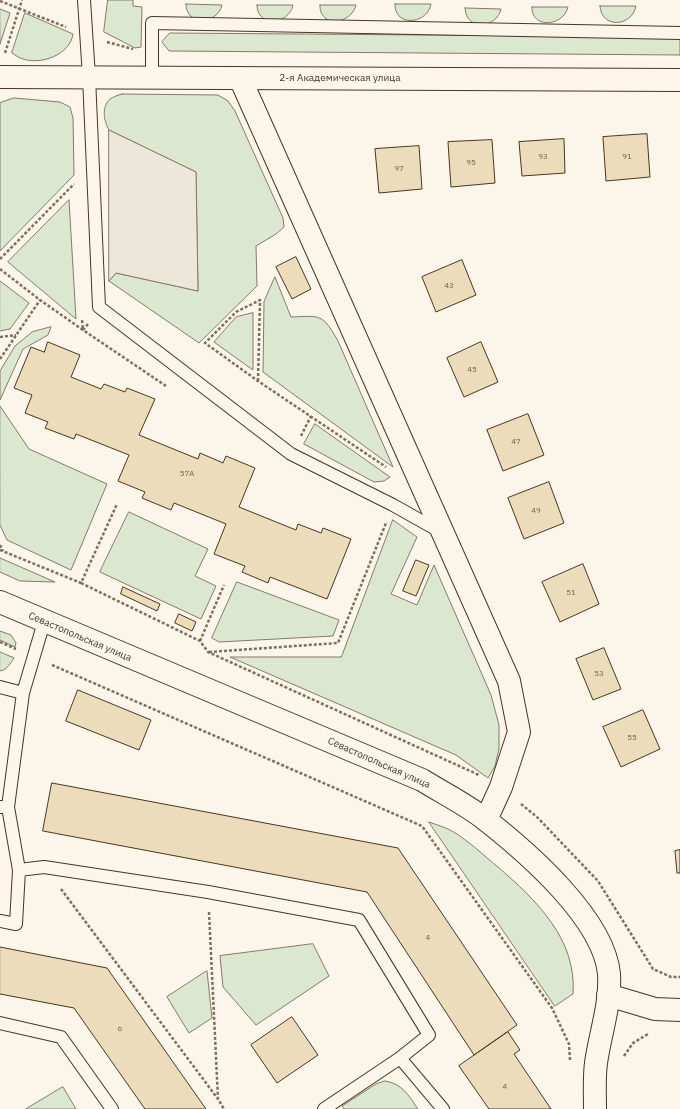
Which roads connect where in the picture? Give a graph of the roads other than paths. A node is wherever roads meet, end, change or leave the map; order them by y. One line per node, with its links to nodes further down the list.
1 (84, 0): 4 (lane)
2 (680, 33): 5 (lane)
3 (1, 68): 4 (street, 2-я Академическая улица)
4 (90, 77): 5 (street, 2-я Академическая улица); 8 (lane)
5 (152, 77): 6 (street, 2-я Академическая улица)
6 (240, 78): 7 (street, 2-я Академическая улица); 8 (street)
7 (680, 80)
8 (442, 532): 14 (street)
9 (0, 602): 10 (street, Севастопольская улица)
10 (44, 622): 12 (lane); 14 (street, Севастопольская улица)
11 (0, 687): 12 (lane)
12 (23, 693): 13 (lane)
13 (4, 807): 15 (lane)
14 (486, 820): 17 (street, Севастопольская улица)
15 (19, 870): 16 (lane); 20 (lane)
16 (0, 921)
17 (608, 995): 18 (street); 24 (street, Севастопольская улица)
18 (680, 1010)
19 (0, 1022): 21 (lane)
20 (400, 1058): 22 (lane); 23 (lane)
21 (112, 1109)
22 (324, 1109)
23 (444, 1109)
24 (595, 1109)

